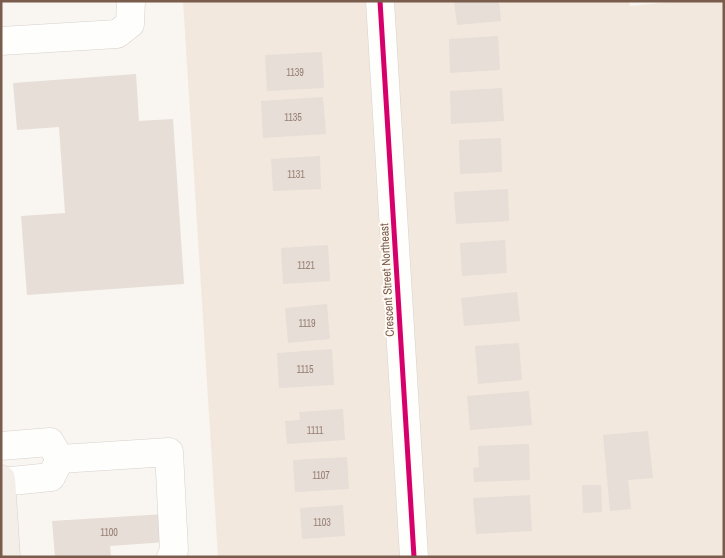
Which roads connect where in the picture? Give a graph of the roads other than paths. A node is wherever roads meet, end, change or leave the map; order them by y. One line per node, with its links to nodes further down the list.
1 (131, 1): 3 (street)
2 (380, 1): 9 (street, Crescent Street Northeast)
3 (1, 41)
4 (1, 446): 5 (street)
5 (60, 459): 6 (street); 8 (street)
6 (2, 488): 7 (main road)
7 (6, 557)
8 (171, 557)
9 (414, 557)

